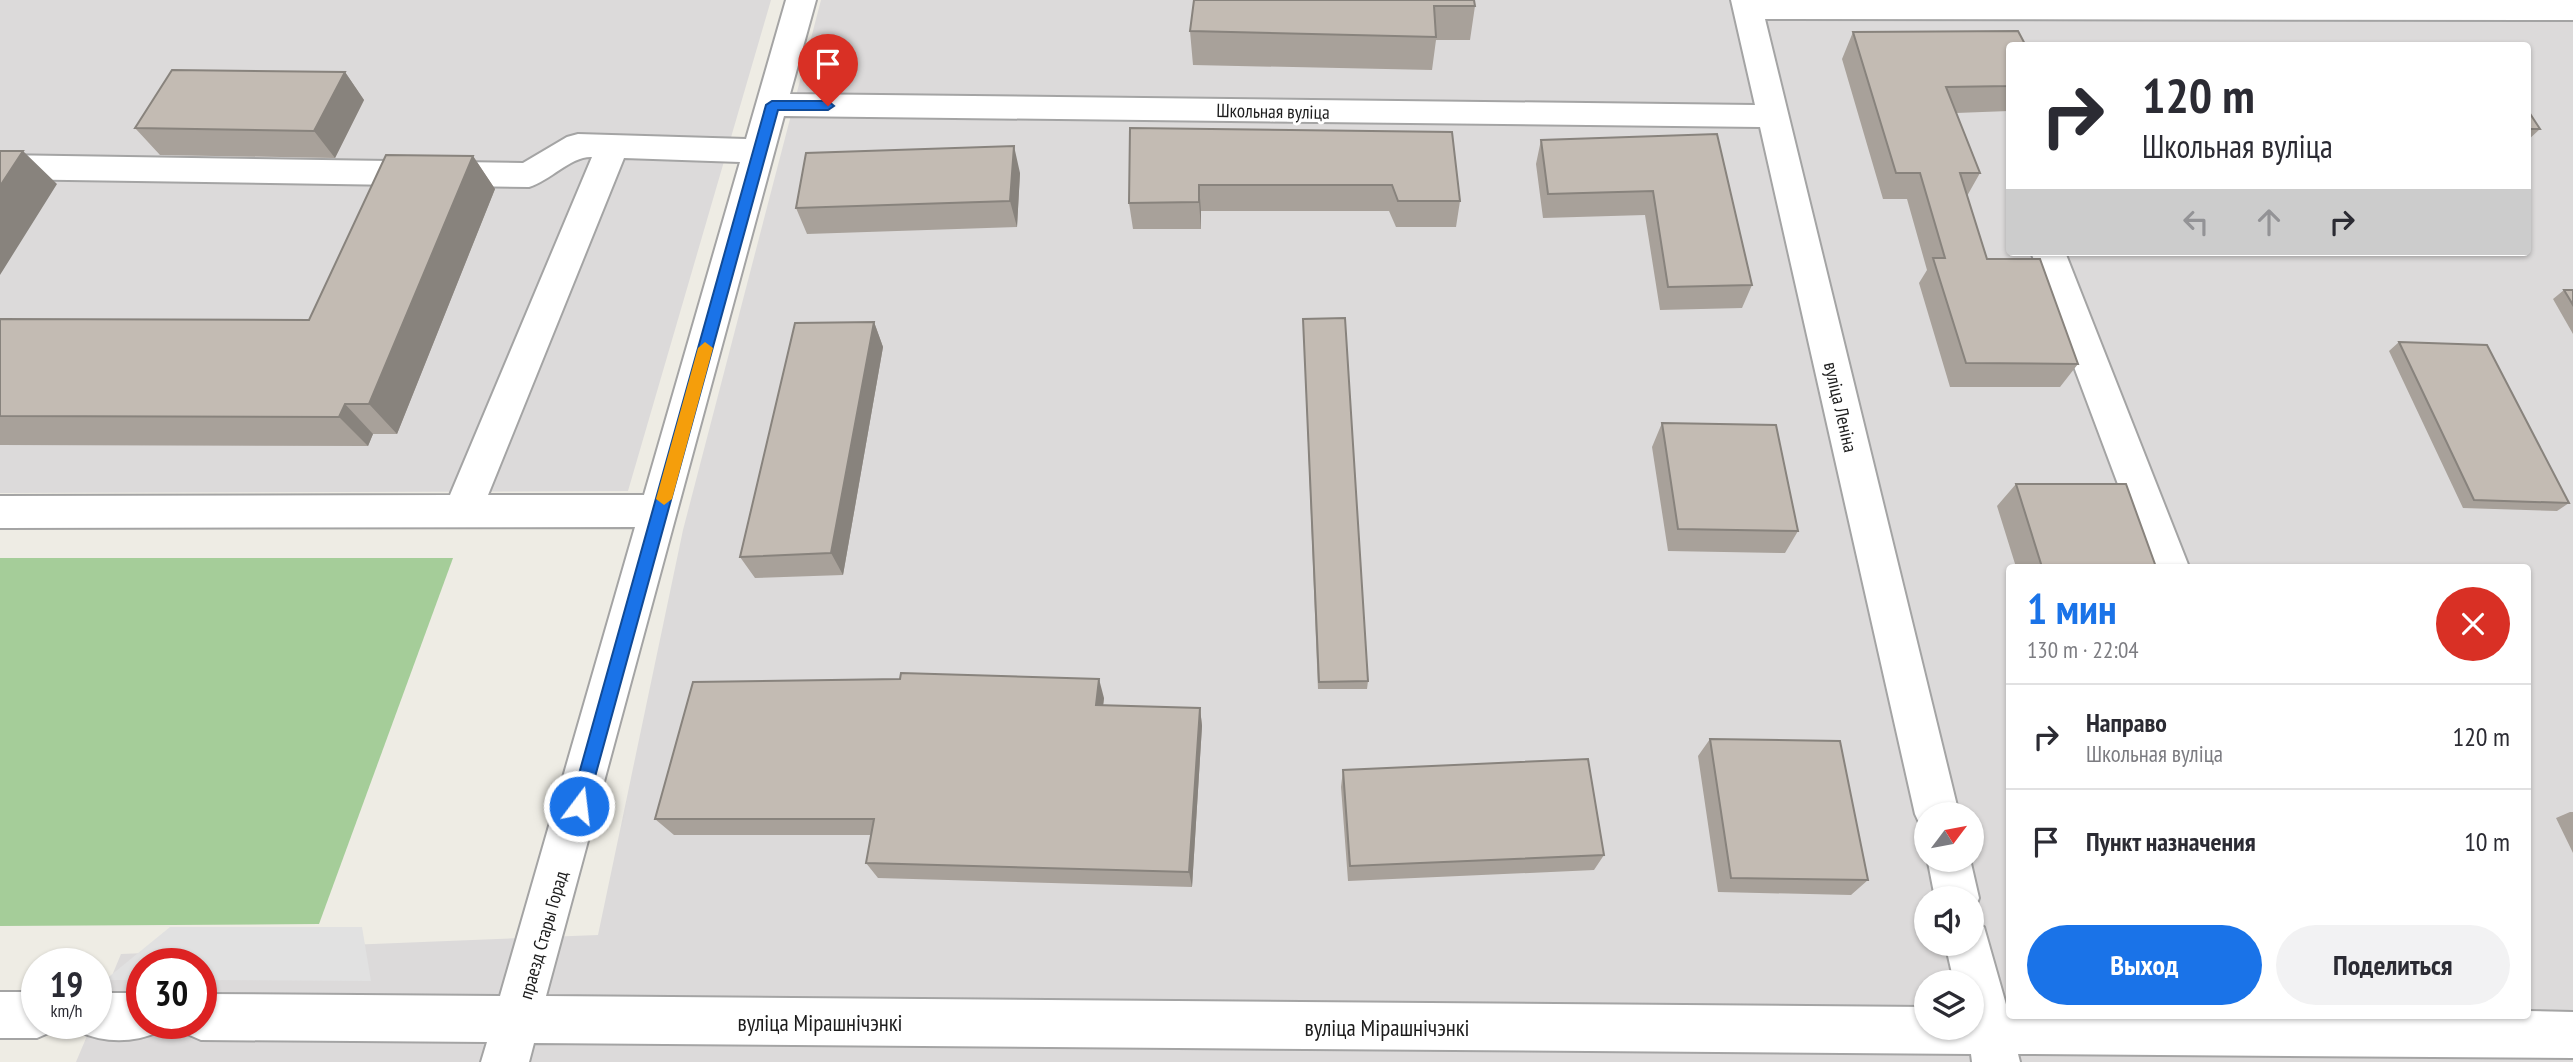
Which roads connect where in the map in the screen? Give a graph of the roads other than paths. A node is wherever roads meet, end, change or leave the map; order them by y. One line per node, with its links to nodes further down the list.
1 (802, 0): 6 (street, праезд Стары Горад)
2 (1747, 4): 3 (street); 7 (street, вуліца Леніна)
3 (2058, 5): 4 (street)
4 (2514, 5): 5 (street)
5 (2573, 10)
6 (772, 105): 7 (street, Школьная вуліца); 9 (street, праезд Стары Горад)
7 (1773, 116): 16 (street, вуліца Леніна)
8 (613, 146): 9 (street); 10 (street); 12 (street)
9 (760, 151): 13 (street, праезд Стары Горад)
10 (0, 167)
11 (2050, 256): 15 (street)
12 (462, 511): 13 (street); 14 (street)
13 (660, 511): 23 (street, праезд Стары Горад)
14 (0, 512)
15 (2168, 564)
16 (1934, 802)
17 (1971, 956): 24 (street)
18 (0, 1015): 19 (street)
19 (21, 1016)
20 (217, 1018): 23 (street, вуліца Мірашнічэнкі)
21 (2346, 1025): 22 (street, вуліца Мірашнічэнкі); 24 (street, вуліца Мірашнічэнкі)
22 (2573, 1035)
23 (512, 1041): 24 (street, вуліца Мірашнічэнкі)
24 (1992, 1047)

